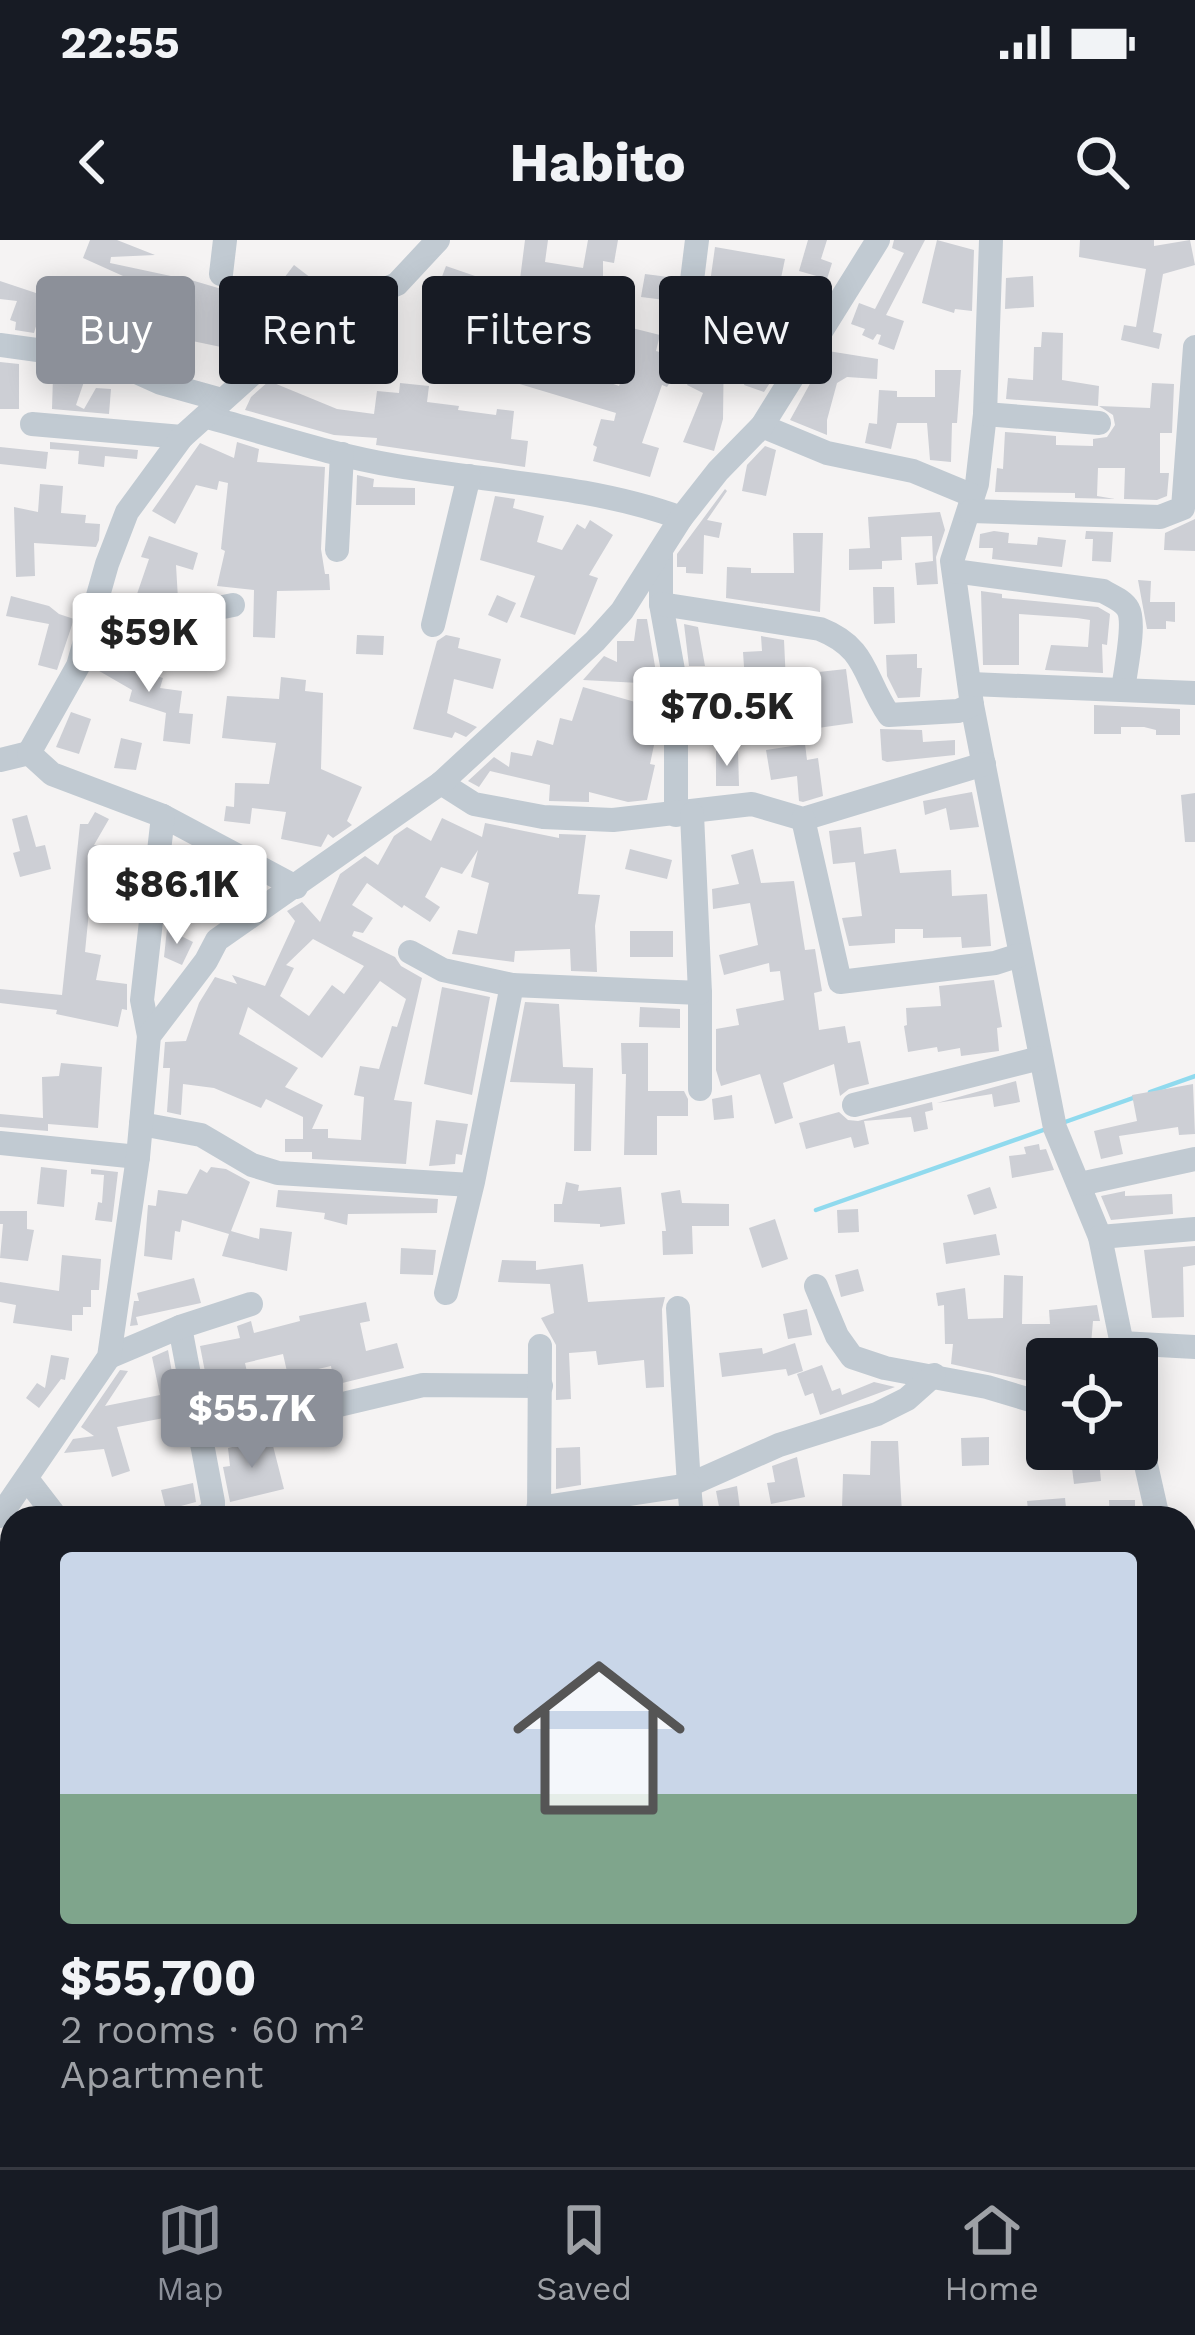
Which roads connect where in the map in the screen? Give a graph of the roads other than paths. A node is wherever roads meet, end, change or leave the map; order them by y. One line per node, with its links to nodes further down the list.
1 (225, 240): 6 (street)
2 (438, 240): 10 (street)
3 (697, 240): 7 (street)
4 (878, 240): 15 (street)
5 (991, 240): 12 (street)
6 (220, 274)
7 (692, 276)
8 (0, 345): 10 (street)
9 (1195, 347): 11 (street)
10 (215, 408): 16 (street); 17 (street)
11 (1192, 410): 19 (street)
12 (985, 414): 13 (street); 19 (street)
13 (1099, 423)
14 (32, 424): 16 (street)
15 (762, 426): 19 (street); 20 (street)
16 (182, 437): 27 (street)
17 (342, 454): 18 (street); 21 (street)
18 (469, 476): 20 (street); 26 (street)
19 (971, 503): 23 (street)
20 (681, 518): 22 (street)
21 (337, 550)
22 (661, 554): 24 (street); 34 (street)
23 (954, 571): 28 (street); 30 (street)
24 (662, 604): 30 (street); 35 (street)
25 (232, 605): 27 (street)
26 (433, 625)
27 (89, 634): 31 (street)
28 (1123, 690): 29 (street); 30 (street)
29 (1195, 693)
30 (971, 695): 33 (street)
31 (29, 754): 32 (street); 36 (street)
32 (0, 760)
33 (984, 764): 37 (street); 40 (street)
34 (441, 783): 35 (street); 38 (street)
35 (684, 814): 37 (street); 42 (street)
36 (163, 816): 38 (street); 43 (street)
37 (803, 818): 40 (street)
38 (296, 887): 43 (street)
39 (410, 952): 41 (street)
40 (1020, 955): 44 (street)
41 (512, 985): 42 (street); 52 (street)
42 (700, 993): 45 (street)
43 (149, 1036): 47 (street)
44 (1040, 1058): 46 (street); 51 (street)
45 (700, 1089)
46 (854, 1105)
47 (141, 1124): 49 (street); 52 (street)
48 (0, 1143): 49 (street)
49 (138, 1157): 64 (street)
50 (1195, 1159): 51 (street)
51 (1080, 1184): 54 (street)
52 (471, 1185): 56 (street)
53 (1195, 1229): 54 (street)
54 (1100, 1237): 60 (street)
55 (817, 1286): 65 (street)
56 (446, 1293)
57 (251, 1304): 59 (street)
58 (678, 1308): 71 (street)
59 (180, 1327): 64 (street); 68 (street)
60 (1120, 1338)
61 (540, 1346): 66 (street)
62 (1195, 1347): 63 (street)
63 (1158, 1349)
64 (109, 1357): 70 (street)
65 (934, 1375): 67 (street); 71 (street)
66 (541, 1386): 68 (street); 75 (street)
67 (1026, 1400)
68 (204, 1437): 74 (street)
69 (1147, 1470): 78 (street)
70 (27, 1479): 72 (street); 73 (street)
71 (689, 1485): 76 (street); 77 (street)
72 (7, 1506)
73 (48, 1506)
74 (212, 1506)
75 (538, 1506)
76 (576, 1506)
77 (691, 1506)
78 (1155, 1506)

